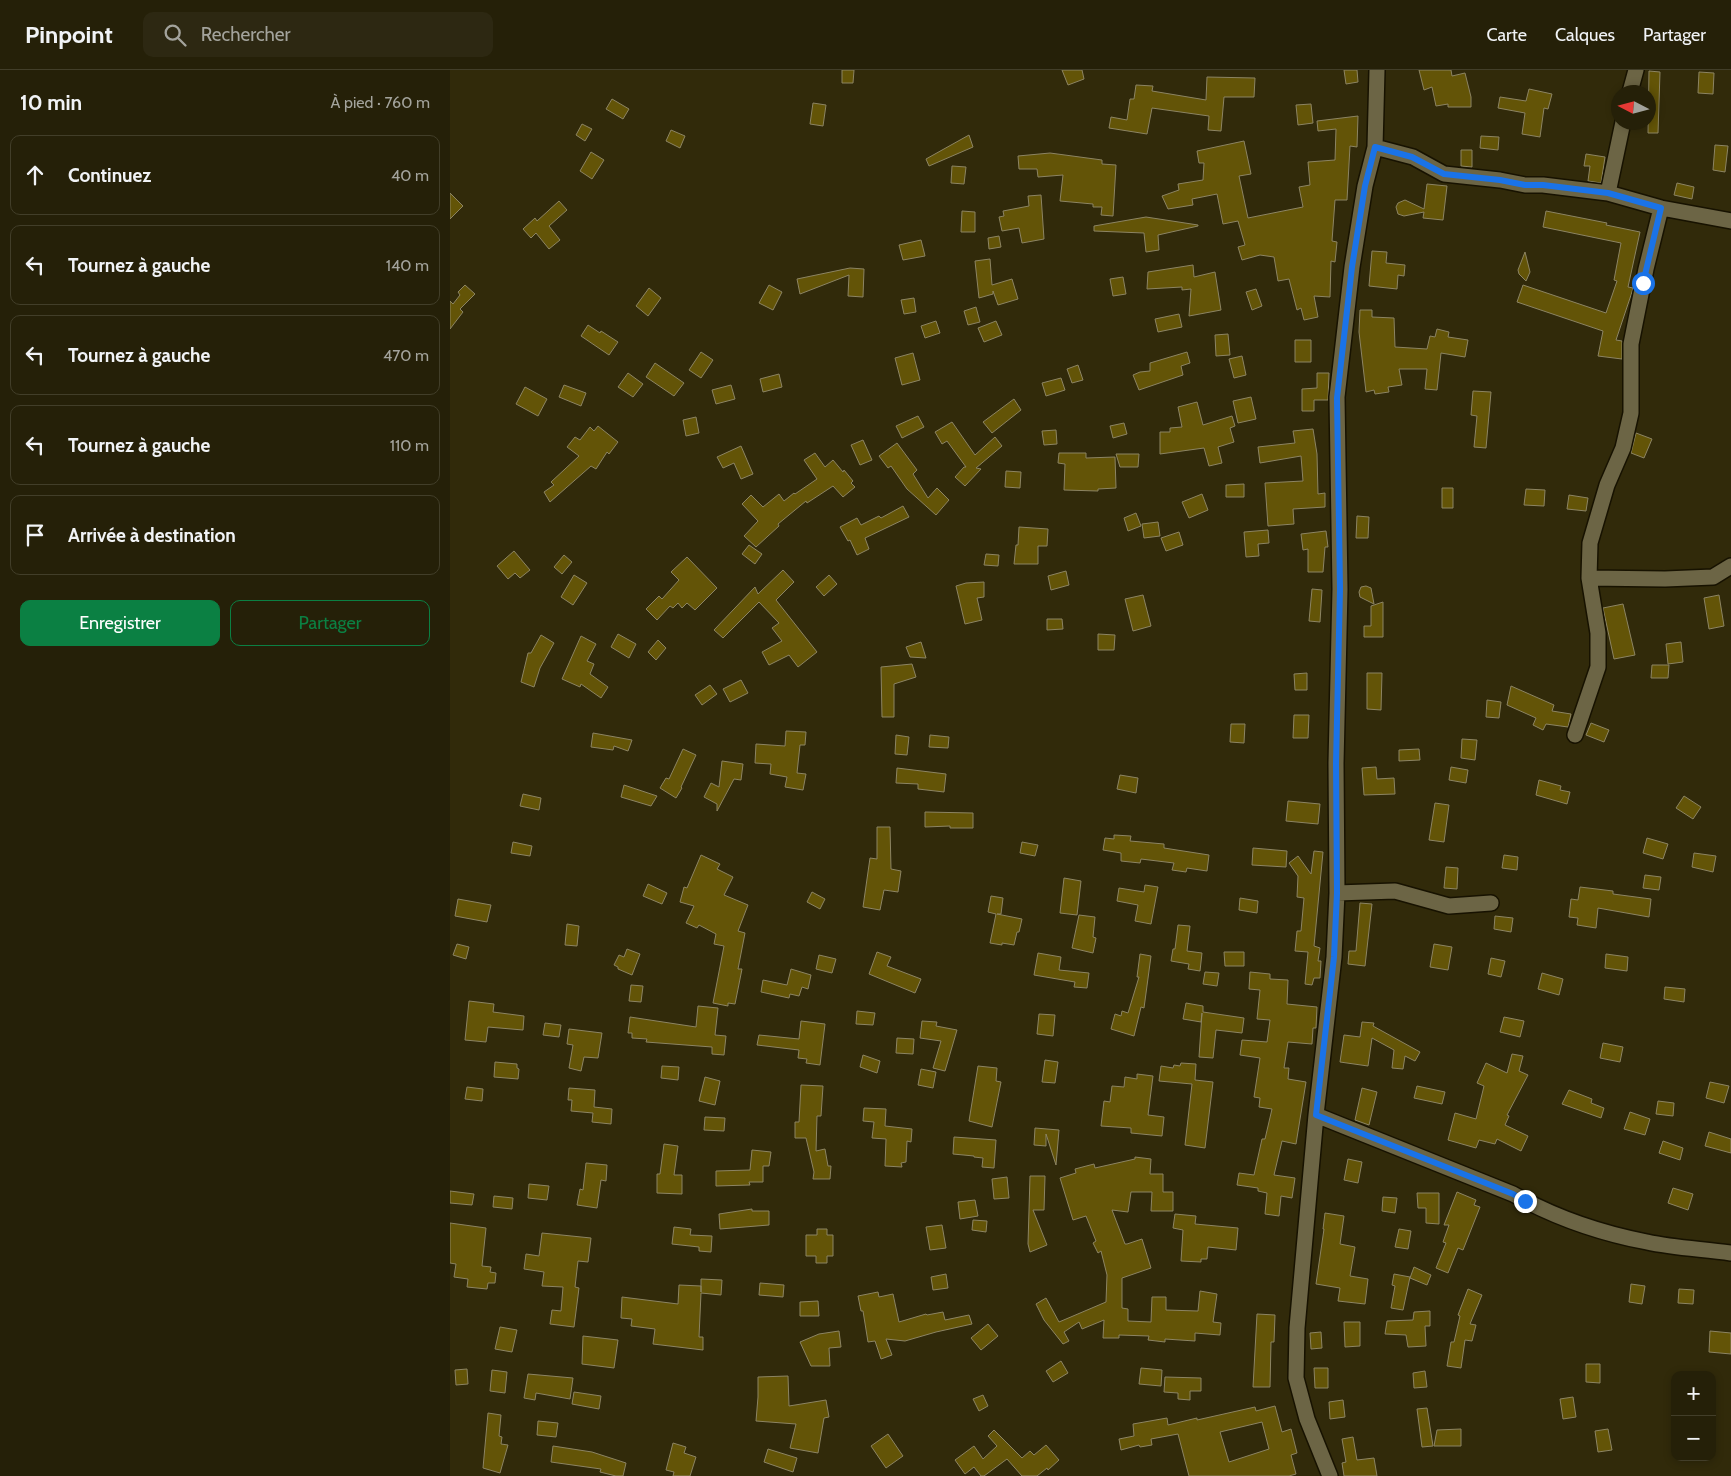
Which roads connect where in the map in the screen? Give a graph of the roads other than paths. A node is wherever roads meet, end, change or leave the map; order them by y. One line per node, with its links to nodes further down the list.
1 (1377, 70): 5 (street)
2 (1636, 70): 3 (street)
3 (1632, 85)
4 (1620, 130): 6 (street)
5 (1375, 147): 6 (street); 12 (street)
6 (1608, 193): 7 (street)
7 (1661, 208): 8 (street); 10 (street)
8 (1731, 221)
9 (1731, 566): 10 (street)
10 (1588, 578): 11 (street)
11 (1575, 735)
12 (1337, 893): 13 (street); 14 (street)
13 (1490, 903)
14 (1316, 1115): 15 (street); 16 (street)
15 (1731, 1253)
16 (1330, 1476)

